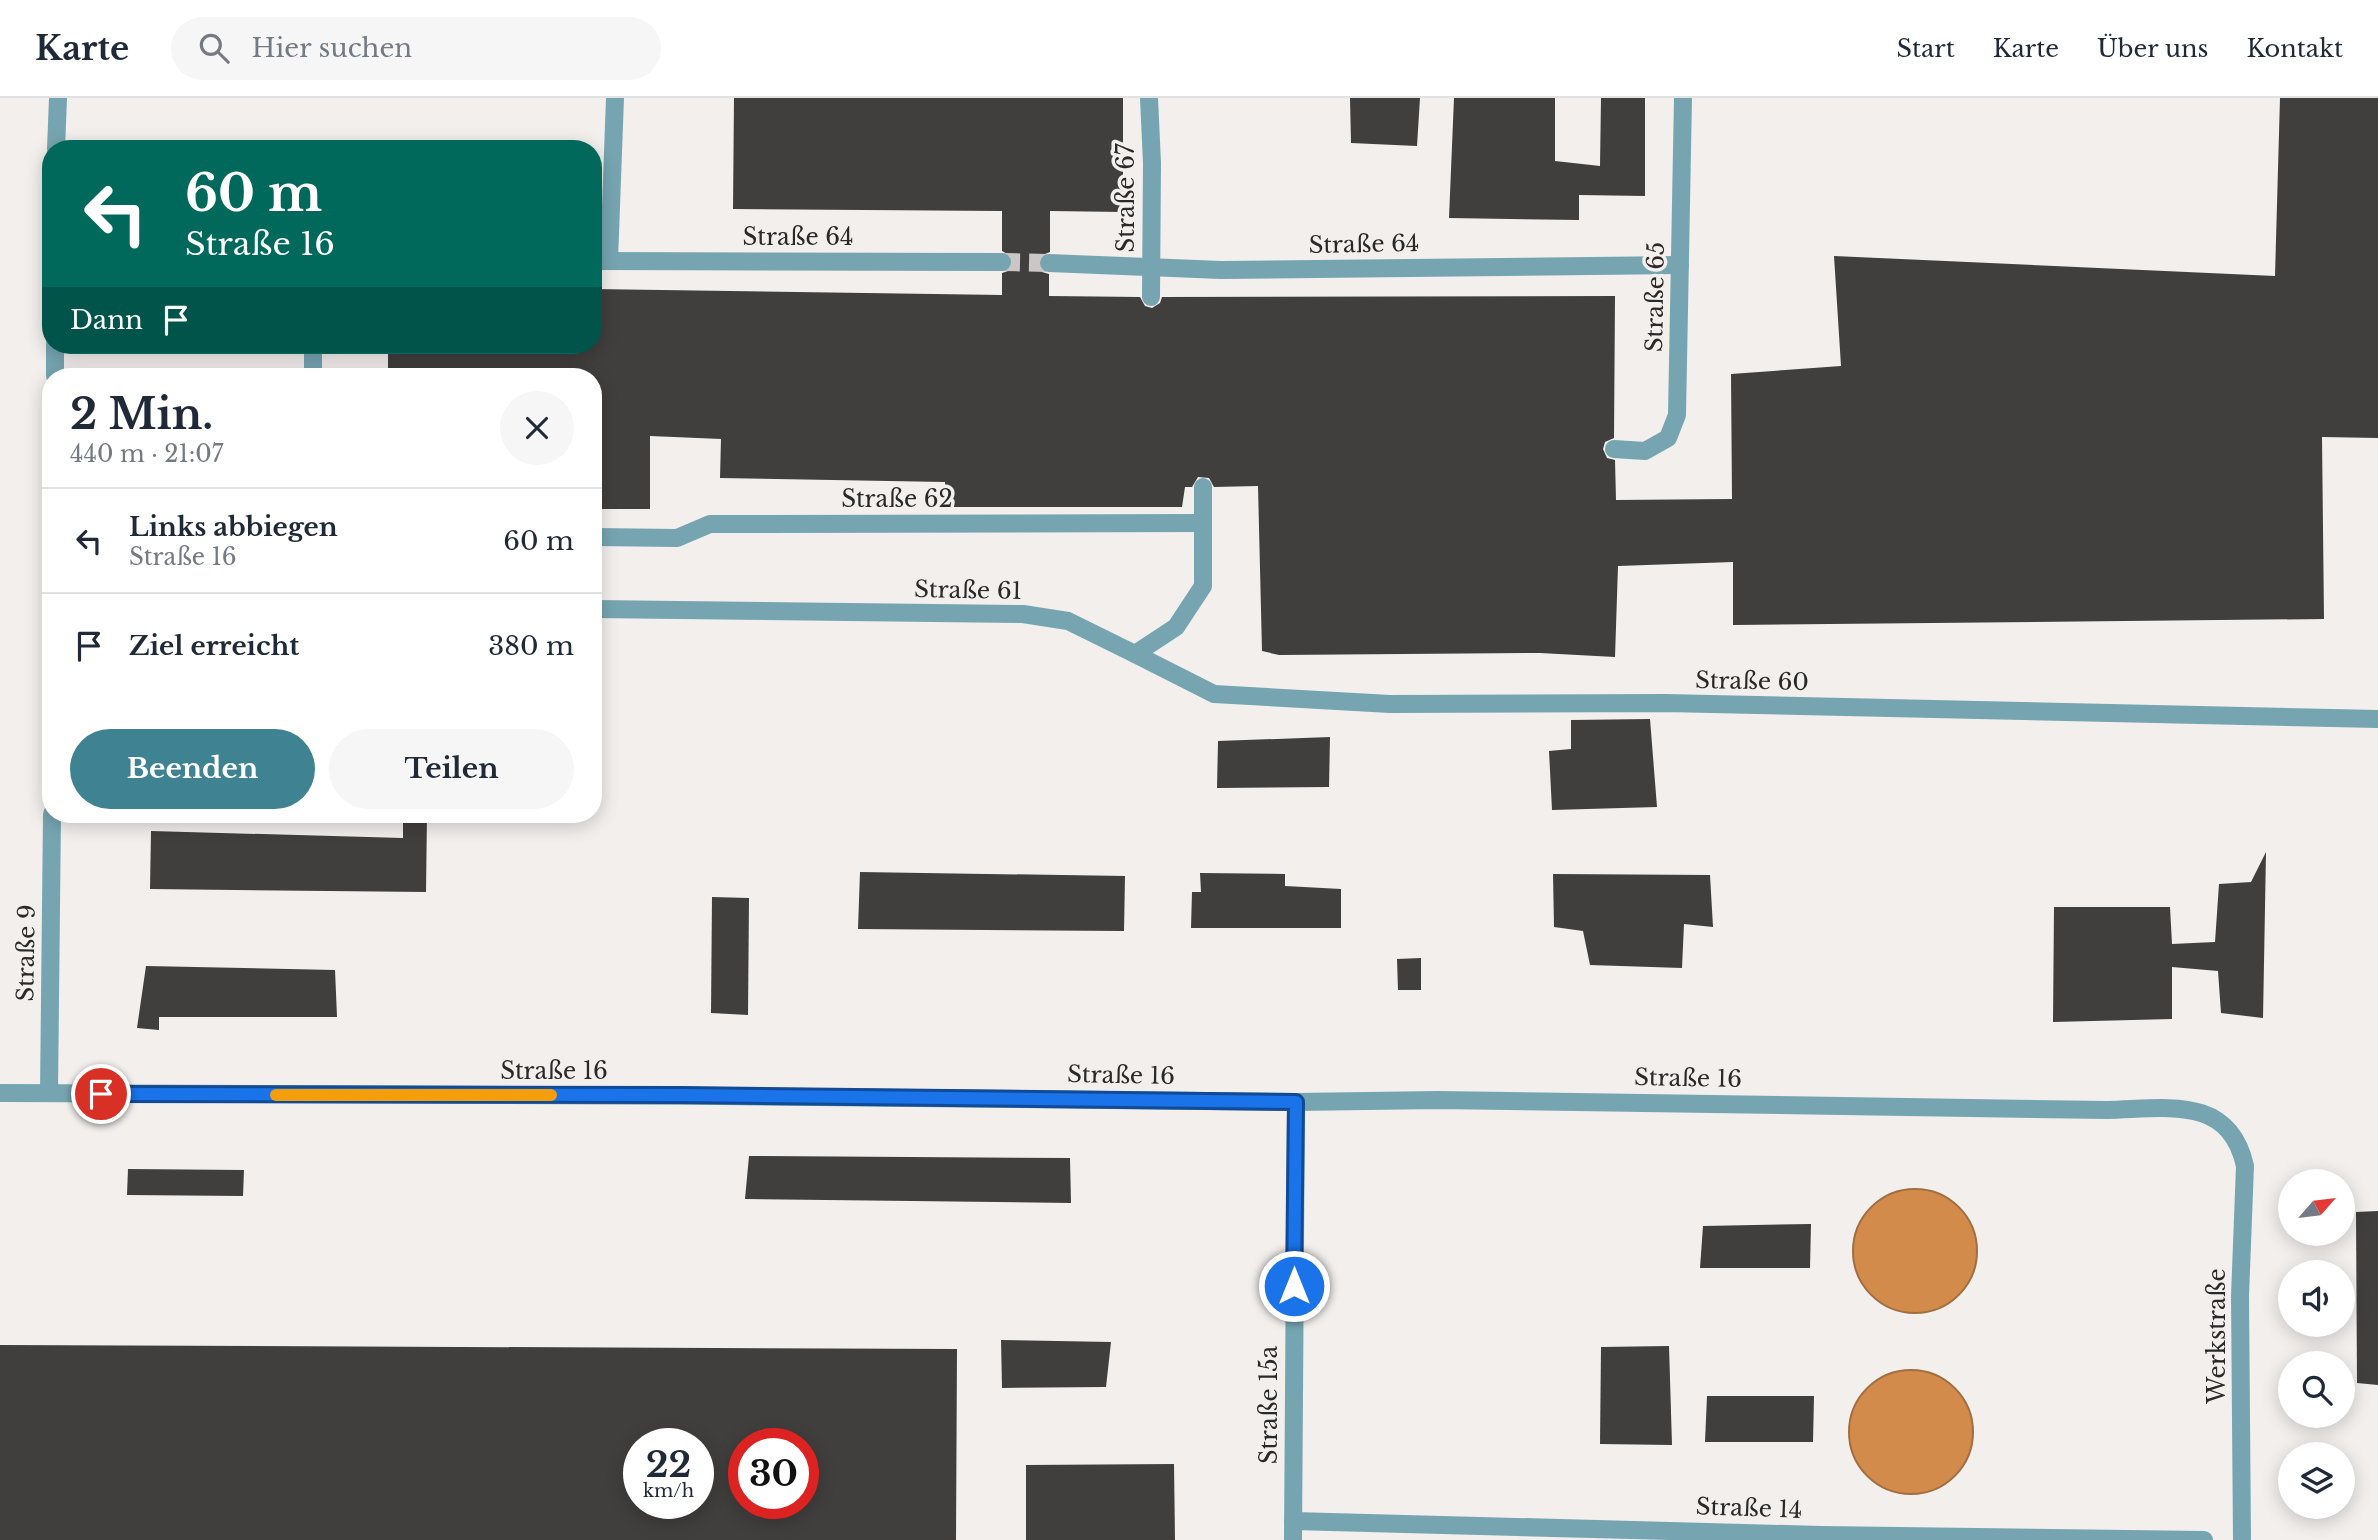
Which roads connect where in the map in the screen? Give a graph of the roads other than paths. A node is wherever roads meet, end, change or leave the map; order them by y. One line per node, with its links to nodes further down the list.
1 (58, 98): 5 (street)
2 (615, 98): 6 (street)
3 (1149, 98): 11 (street, Straße 67)
4 (1683, 98): 10 (street, Straße 65)
5 (56, 140)
6 (602, 249)
7 (602, 261): 8 (street, Straße 64)
8 (1002, 262)
9 (1049, 263): 11 (street, Straße 64)
10 (1680, 265): 11 (street, Straße 64); 13 (street, Straße 65)
11 (1151, 268): 12 (street, Straße 67)
12 (1151, 297)
13 (1614, 449)
14 (1203, 487): 15 (street)
15 (1203, 523): 16 (street, Straße 62); 18 (street)
16 (602, 537)
17 (602, 609): 18 (street, Straße 61)
18 (1135, 654): 19 (street, Straße 60)
19 (2378, 719)
20 (52, 823): 22 (street, Straße 9)
21 (0, 1093): 22 (street, Straße 16)
22 (49, 1093): 23 (street, Straße 16)
23 (1296, 1102): 24 (street, Straße 16); 25 (street, Straße 15a)
24 (2234, 1135): 28 (street, Werkstraße)
25 (1293, 1521): 26 (street, Straße 15a); 27 (street, Straße 14)
26 (1293, 1540)
27 (2204, 1540)
28 (2242, 1540)

